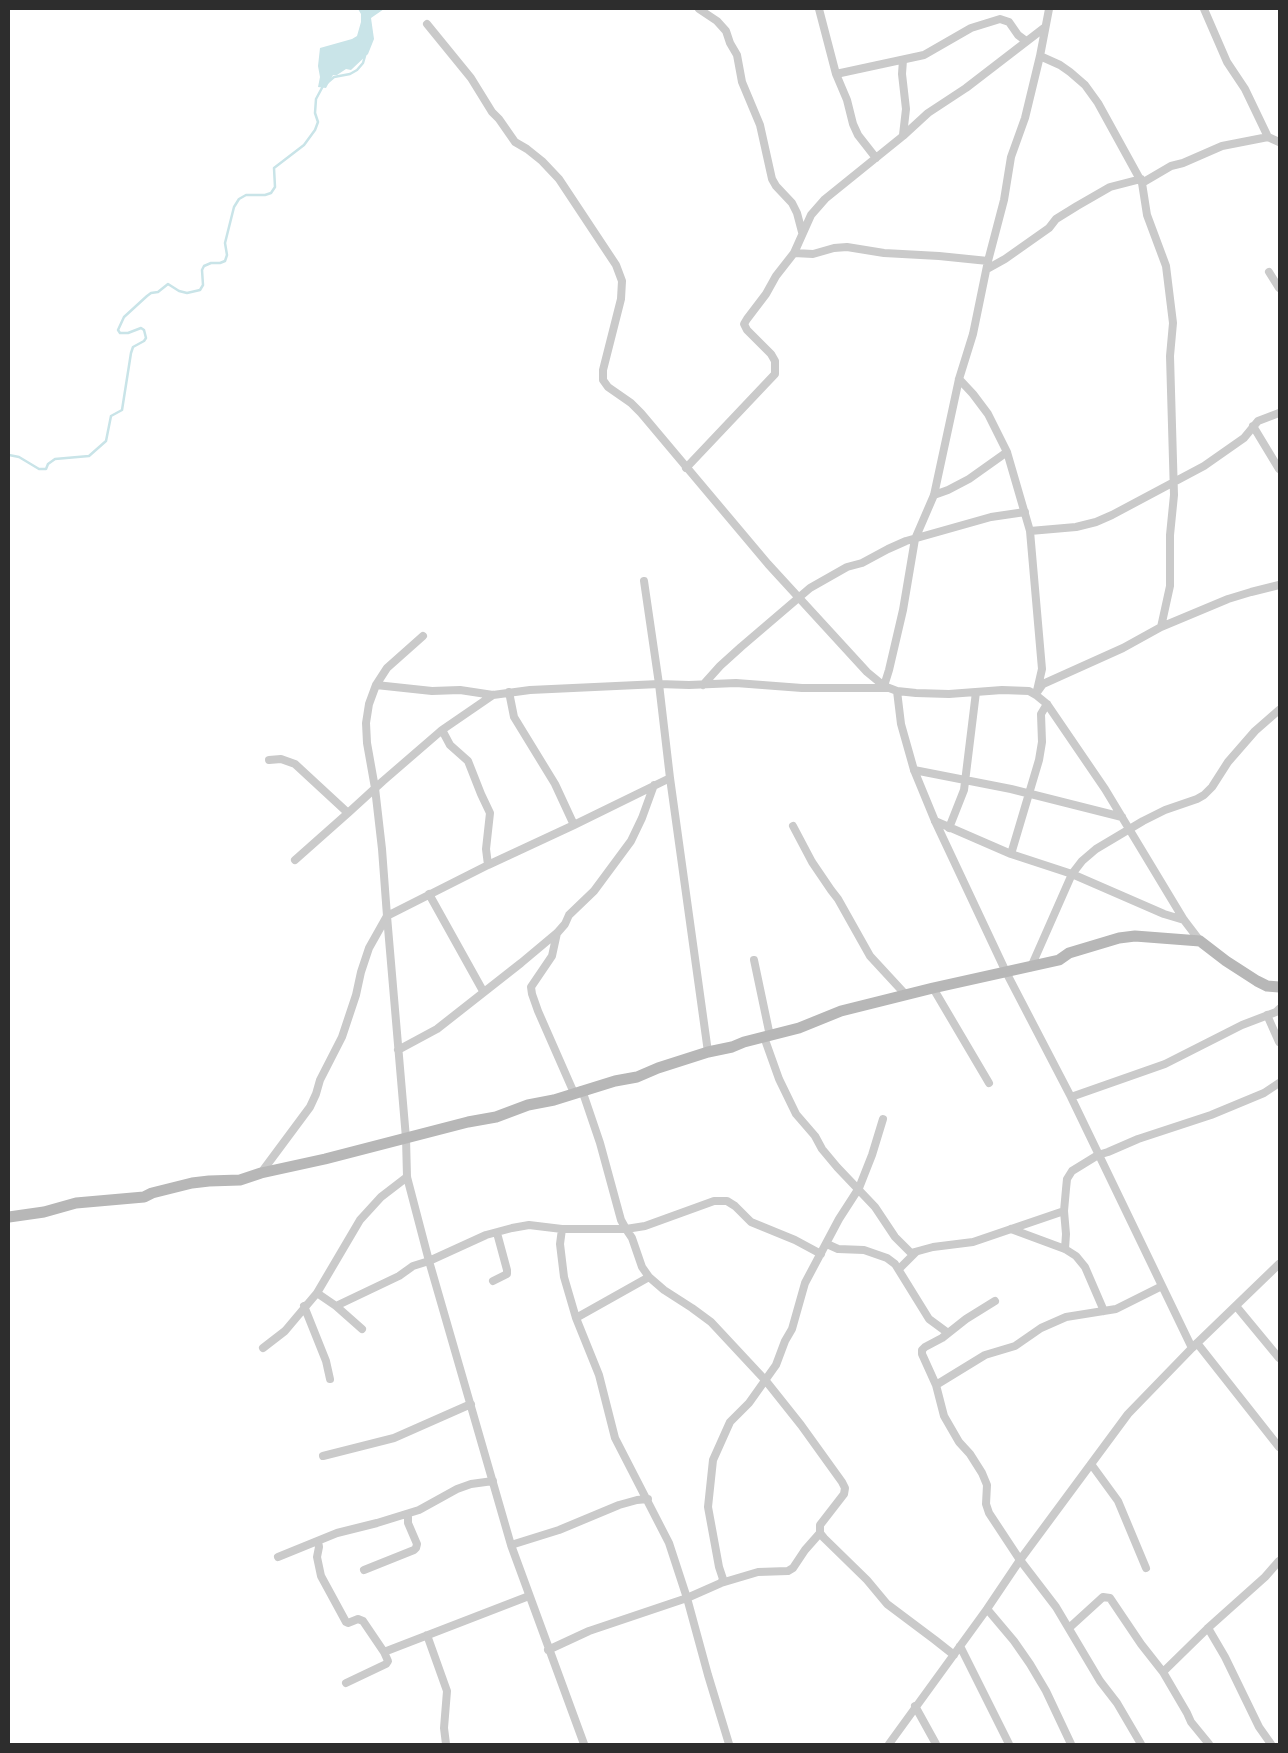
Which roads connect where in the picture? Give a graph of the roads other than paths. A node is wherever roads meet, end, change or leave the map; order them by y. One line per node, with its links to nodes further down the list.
1 (699, 9): 16 (street)
2 (819, 9): 10 (street)
3 (1049, 9): 6 (street)
4 (1204, 9): 12 (street)
5 (427, 24): 25 (street)
6 (1044, 28): 7 (street); 8 (street)
7 (1026, 41): 9 (street); 11 (street)
8 (1040, 56): 15 (street); 18 (street)
9 (903, 60): 10 (street); 11 (street)
10 (836, 74): 14 (street)
11 (903, 136): 14 (street)
12 (1268, 137): 13 (street); 15 (street)
13 (1279, 142)
14 (876, 158): 16 (street)
15 (1141, 181): 18 (street); 27 (street)
16 (802, 232): 17 (street)
17 (794, 252): 18 (street); 25 (street)
18 (987, 265): 21 (street)
19 (1269, 272): 20 (street)
20 (1279, 288)
21 (959, 379): 24 (street); 28 (street)
22 (1279, 412): 23 (street)
23 (1253, 426): 26 (street); 27 (street)
24 (1007, 452): 28 (street); 29 (street)
25 (686, 468): 34 (street)
26 (1279, 469)
27 (1174, 481): 30 (street); 35 (street)
28 (934, 495): 31 (street)
29 (1025, 512): 30 (street); 31 (street)
30 (1030, 531): 45 (street)
31 (915, 539): 34 (street); 40 (street)
32 (644, 582): 37 (street)
33 (1279, 585): 35 (street)
34 (800, 598): 39 (street); 40 (street)
35 (1161, 627): 45 (street)
36 (423, 636): 38 (street)
37 (659, 684): 39 (street); 42 (street); 51 (street)
38 (376, 685): 44 (street); 54 (street)
39 (702, 685): 40 (street)
40 (886, 687): 41 (street)
41 (897, 691): 43 (street); 50 (street)
42 (509, 692): 44 (street); 59 (street)
43 (976, 692): 45 (street); 52 (street)
44 (493, 695): 48 (street)
45 (1036, 695): 46 (street)
46 (1047, 704): 55 (street); 57 (street)
47 (1279, 710): 62 (street)
48 (442, 730): 54 (street); 65 (street)
49 (268, 760): 56 (street)
50 (914, 770): 52 (street); 58 (street)
51 (670, 778): 53 (street); 84 (street)
52 (966, 779): 55 (street); 61 (street)
53 (654, 785): 59 (street); 70 (street)
54 (375, 788): 56 (street); 68 (street)
55 (1028, 794): 57 (street); 63 (street)
56 (348, 813): 64 (street)
57 (1122, 818): 62 (street)
58 (935, 821): 61 (street); 74 (street)
59 (574, 826): 65 (street)
60 (793, 826): 78 (street)
61 (949, 828): 63 (street)
62 (1129, 829): 66 (street); 69 (street)
63 (1011, 854): 66 (street)
64 (294, 860)
65 (488, 865): 67 (street)
66 (1072, 874): 69 (street); 73 (street)
67 (429, 894): 68 (street); 77 (street)
68 (387, 916): 83 (street); 92 (street)
69 (1184, 920): 71 (street)
70 (558, 932): 77 (street); 87 (street)
71 (1200, 940): 73 (street); 75 (street)
72 (754, 960): 81 (street)
73 (1031, 967): 74 (street)
74 (1006, 972): 76 (street); 88 (street)
75 (1279, 987)
76 (933, 988): 78 (street); 86 (street)
77 (483, 991): 83 (street)
78 (906, 995): 81 (street)
79 (1279, 1009): 80 (street)
80 (1268, 1015): 82 (street); 88 (street)
81 (767, 1037): 84 (street); 94 (street)
82 (1279, 1042)
83 (398, 1050): 90 (street)
84 (708, 1052): 87 (street)
85 (1279, 1082): 91 (street)
86 (989, 1083)
87 (578, 1092): 90 (street); 99 (street)
88 (1071, 1097): 91 (street)
89 (883, 1119): 94 (street)
90 (406, 1138): 92 (street); 93 (street)
91 (1098, 1155): 95 (street); 110 (street)
92 (260, 1173): 96 (street)
93 (407, 1177): 105 (street); 111 (street)
94 (859, 1188): 101 (street); 103 (street)
95 (1064, 1211): 97 (street); 102 (street)
96 (9, 1217)
97 (1010, 1228): 102 (street); 103 (street)
98 (562, 1229): 99 (street); 100 (street); 117 (street)
99 (626, 1229): 104 (street); 108 (street)
100 (497, 1233): 105 (street); 109 (street)
101 (826, 1244): 104 (street); 107 (street)
102 (1066, 1249): 116 (street)
103 (916, 1252): 107 (street)
104 (822, 1254): 124 (street)
105 (429, 1261): 114 (street); 126 (street)
106 (1279, 1264): 115 (street)
107 (899, 1269): 119 (street)
108 (649, 1278): 117 (street); 124 (street)
109 (493, 1281)
110 (1162, 1286): 116 (street); 120 (street)
111 (317, 1293): 113 (street); 114 (street)
112 (995, 1301): 119 (street)
113 (304, 1306): 121 (street); 123 (street)
114 (336, 1306): 118 (street)
115 (1236, 1306): 120 (street); 122 (street)
116 (1104, 1311): 125 (street)
117 (576, 1318): 131 (street)
118 (362, 1330)
119 (948, 1333): 125 (street)
120 (1194, 1345): 127 (street); 129 (street)
121 (263, 1348)
122 (1279, 1358)
123 (330, 1379)
124 (766, 1381): 133 (street); 141 (street)
125 (936, 1385): 137 (street)
126 (471, 1404): 128 (street); 130 (street)
127 (1279, 1447)
128 (323, 1456)
129 (1091, 1464): 137 (street); 139 (street)
130 (493, 1481): 132 (street); 135 (street)
131 (648, 1499): 135 (street); 143 (street)
132 (408, 1514): 134 (street); 140 (street)
133 (820, 1533): 141 (street); 151 (street)
134 (318, 1541): 136 (street); 150 (street)
135 (511, 1545): 142 (street)
136 (278, 1557)
137 (1020, 1560): 144 (street); 145 (street)
138 (1279, 1561): 146 (street)
139 (1146, 1568)
140 (364, 1570)
141 (722, 1583): 143 (street)
142 (529, 1596): 147 (street); 149 (street)
143 (687, 1598): 149 (street); 157 (street)
144 (987, 1609): 148 (street); 161 (street)
145 (1069, 1628): 152 (street); 162 (street)
146 (1208, 1628): 152 (street); 164 (street)
147 (427, 1635): 150 (street); 155 (street)
148 (960, 1646): 151 (street); 160 (street)
149 (548, 1650): 156 (street)
150 (384, 1652): 153 (street)
151 (954, 1655): 154 (street)
152 (1163, 1672): 163 (street)
153 (346, 1683)
154 (915, 1706): 158 (street); 159 (street)
155 (446, 1744)
156 (584, 1744)
157 (729, 1744)
158 (889, 1744)
159 (936, 1744)
160 (1009, 1744)
161 (1071, 1744)
162 (1141, 1744)
163 (1209, 1744)
164 (1271, 1744)

